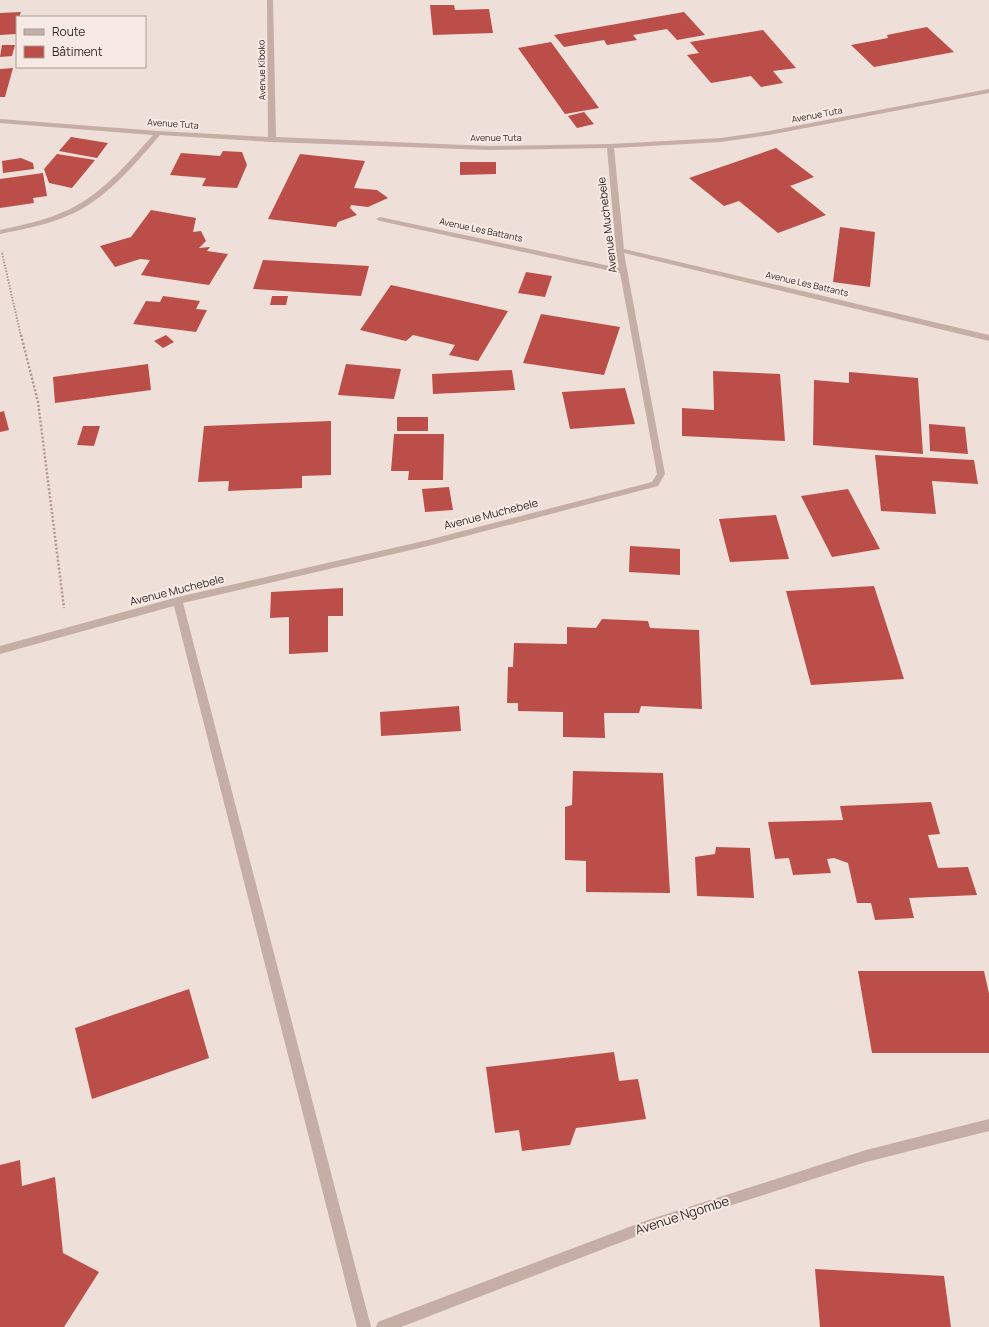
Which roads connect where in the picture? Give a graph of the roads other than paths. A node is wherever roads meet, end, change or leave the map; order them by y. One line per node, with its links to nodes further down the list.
1 (270, 0): 5 (street, Avenue Kiboko)
2 (989, 91): 6 (street, Avenue Tuta)
3 (0, 121): 4 (street, Avenue Tuta)
4 (158, 133): 5 (street, Avenue Tuta); 8 (street)
5 (272, 140): 6 (street, Avenue Tuta)
6 (610, 146): 9 (street, Avenue Muchebele)
7 (380, 219): 10 (street, Avenue Les Battants)
8 (0, 232)
9 (620, 250): 10 (street, Avenue Muchebele); 11 (street, Avenue Les Battants)
10 (624, 271): 12 (street, Avenue Muchebele)
11 (989, 338)
12 (178, 601): 13 (street, Avenue Muchebele); 15 (street)
13 (0, 650)
14 (989, 1125): 16 (street, Avenue Ngombe)
15 (364, 1327)
16 (383, 1327)

